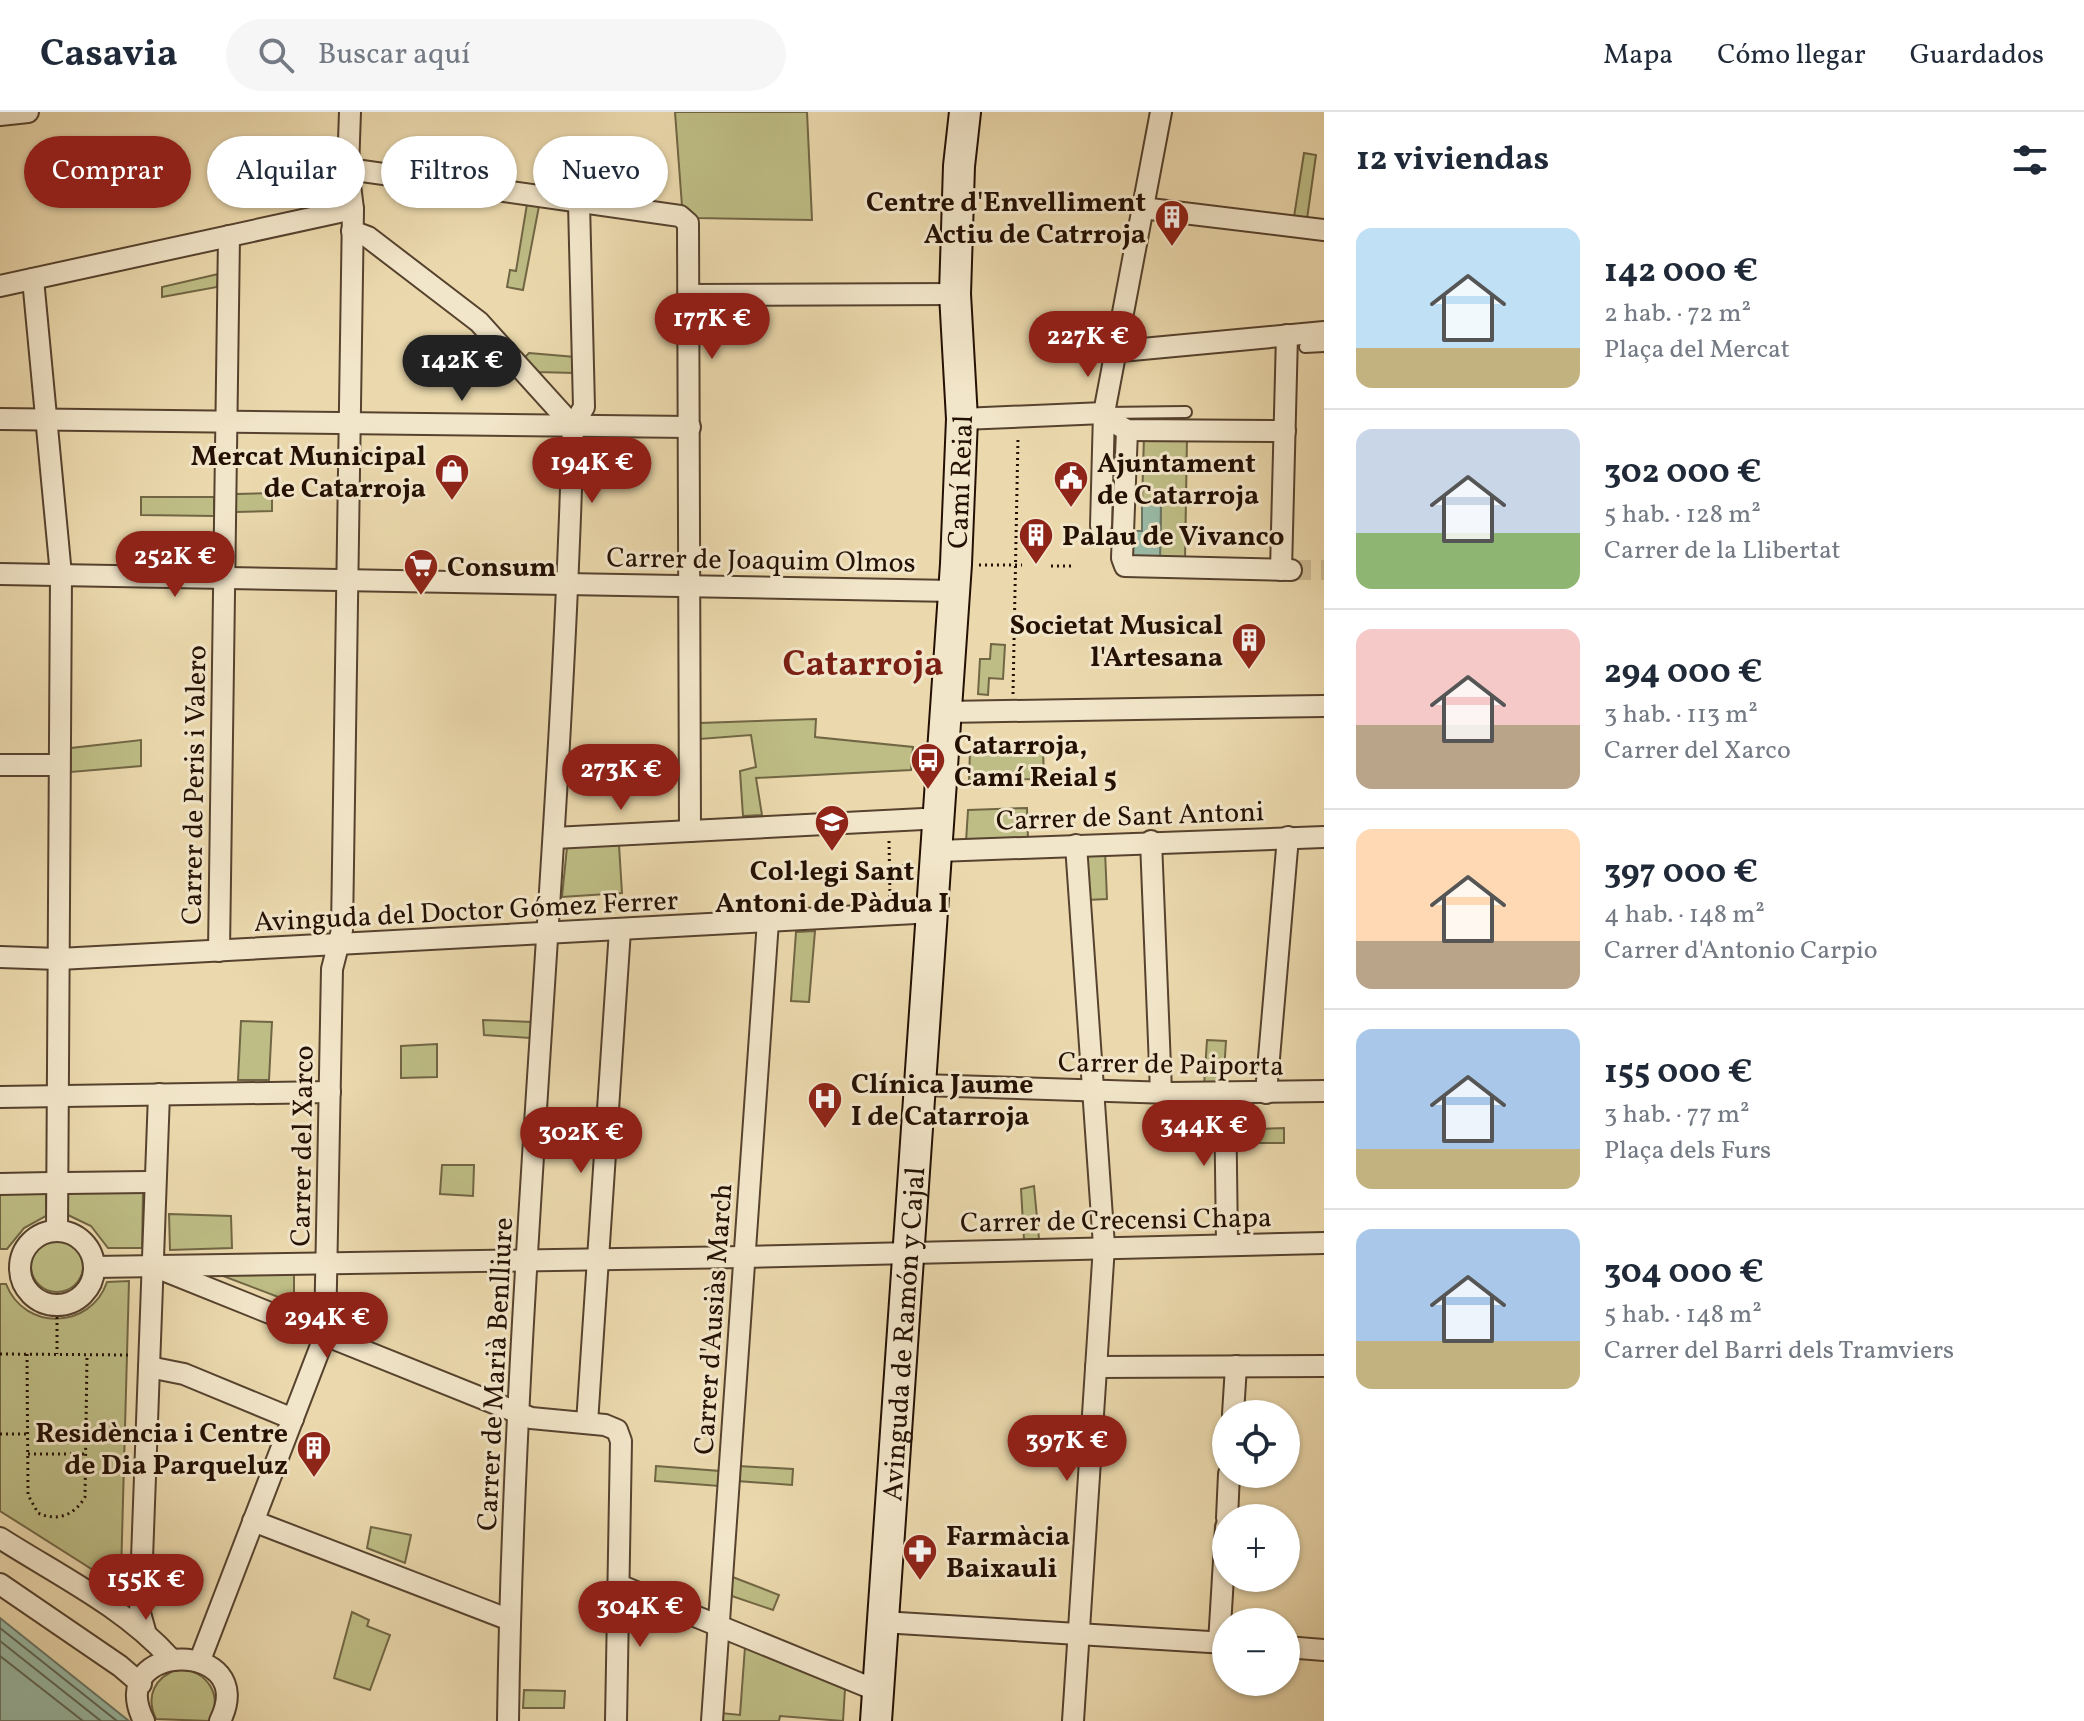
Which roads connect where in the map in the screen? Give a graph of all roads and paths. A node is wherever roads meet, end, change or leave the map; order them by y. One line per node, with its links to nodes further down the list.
1 (28, 112): 5 (street)
2 (350, 112): 6 (street, Carrer del Xarco)
3 (965, 112): 18 (street, Camí Reial)
4 (1161, 112): 11 (street)
5 (0, 115)
6 (349, 136)
7 (365, 172): 8 (street)
8 (533, 196)
9 (579, 208): 32 (street, Carrer de Marià Benlliure)
10 (618, 208): 19 (street)
11 (1142, 208): 13 (street); 24 (street)
12 (353, 209): 14 (street, Carrer del Xarco); 15 (street)
13 (1324, 230)
14 (352, 231): 31 (street, Carrer del Xarco); 32 (street)
15 (229, 236): 16 (street); 30 (street, Carrer de Peris i Valero)
16 (33, 279): 17 (street); 27 (street)
17 (0, 286)
18 (955, 294): 19 (street); 28 (street, Camí Reial)
19 (690, 295): 33 (street)
20 (1324, 332): 21 (street)
21 (1287, 335): 24 (street); 35 (street)
22 (1324, 346): 23 (lane)
23 (1305, 347)
24 (1118, 351): 29 (street)
25 (1186, 412): 29 (lane)
26 (0, 419): 27 (street)
27 (46, 419): 30 (street); 43 (street)
28 (962, 419): 29 (street); 48 (street, Camí Reial)
29 (1114, 420): 35 (street); 35 (street); 36 (street)
30 (225, 422): 31 (street); 44 (street, Carrer de Peris i Valero)
31 (351, 424): 32 (street); 45 (street, Carrer del Xarco)
32 (573, 426): 33 (street); 46 (street, Carrer de Marià Benlliure)
33 (690, 427): 47 (street)
34 (1018, 428): 38 (path)
35 (1285, 431)
36 (1101, 526)
37 (979, 565): 38 (path)
38 (1015, 565): 39 (path); 49 (path)
39 (1022, 565)
40 (1051, 566): 41 (path)
41 (1071, 566)
42 (0, 574): 43 (street, Carrer de Joaquim Olmos)
43 (61, 575): 44 (street, Carrer de Joaquim Olmos); 72 (street)
44 (224, 577): 45 (street, Carrer de Joaquim Olmos); 70 (street, Carrer de Peris i Valero)
45 (350, 579): 46 (street, Carrer de Joaquim Olmos); 69 (street, Carrer del Xarco)
46 (567, 583): 47 (street, Carrer de Joaquim Olmos); 59 (street, Carrer de Marià Benlliure)
47 (690, 586): 48 (street, Carrer de Joaquim Olmos); 55 (street)
48 (954, 591): 51 (street, Camí Reial)
49 (1013, 705)
50 (1324, 706): 51 (street)
51 (946, 712): 62 (street, Camí Reial)
52 (0, 765): 53 (street)
53 (51, 765)
54 (923, 819): 55 (street)
55 (690, 831): 59 (street)
56 (889, 831): 63 (path)
57 (1288, 837): 58 (street, Carrer de Sant Antoni); 60 (street, Carrer de Sant Antoni); 79 (street)
58 (1324, 837)
59 (554, 838): 68 (street, Carrer de Marià Benlliure)
60 (1151, 841): 61 (street, Carrer de Sant Antoni); 77 (street)
61 (1076, 845): 62 (street, Carrer de Sant Antoni); 74 (street)
62 (927, 858): 63 (path); 65 (street, Avinguda de Ramón y Cajal)
63 (890, 866): 64 (path)
64 (890, 901)
65 (934, 912): 66 (street, Avinguda del Doctor Gómez Ferrer); 73 (street, Avinguda de Ramón y Cajal)
66 (768, 921): 67 (street, Avinguda del Doctor Gómez Ferrer); 90 (street, Carrer d'Ausiàs March)
67 (620, 930): 68 (street, Avinguda del Doctor Gómez Ferrer); 92 (street)
68 (547, 934): 69 (street, Avinguda del Doctor Gómez Ferrer); 91 (street, Carrer de Marià Benlliure)
69 (337, 945): 70 (street, Avinguda del Doctor Gómez Ferrer); 76 (street, Carrer del Xarco)
70 (219, 951): 72 (street, Avinguda del Doctor Gómez Ferrer)
71 (0, 957): 72 (street, Avinguda del Doctor Gómez Ferrer)
72 (59, 959): 81 (street)
73 (921, 1085): 74 (street, Carrer de Paiporta); 89 (street, Avinguda de Ramón y Cajal)
74 (1094, 1091): 77 (street, Carrer de Paiporta); 88 (street)
75 (1324, 1091): 79 (street, Carrer de Paiporta)
76 (330, 1092): 80 (street); 93 (street, Carrer del Xarco)
77 (1161, 1092): 78 (street, Carrer de Paiporta)
78 (1225, 1093): 79 (street, Carrer de Paiporta); 86 (street)
79 (1266, 1093)
80 (159, 1094): 81 (street); 95 (street)
81 (58, 1096): 82 (street); 85 (street)
82 (0, 1097)
83 (147, 1182): 84 (street)
84 (0, 1184)
85 (57, 1231): 94 (street); 96 (street)
86 (1227, 1243): 87 (street, Carrer de Crecensi Chapa); 88 (street, Carrer de Crecensi Chapa)
87 (1324, 1243)
88 (1104, 1246): 89 (street, Carrer de Crecensi Chapa); 107 (street)
89 (909, 1253): 90 (street, Carrer de Crecensi Chapa); 125 (street, Avinguda de Ramón y Cajal)
90 (744, 1257): 92 (street, Carrer de Crecensi Chapa); 126 (street, Carrer d'Ausiàs March)
91 (529, 1260): 92 (street, Carrer de Crecensi Chapa); 93 (street, Carrer de Crecensi Chapa); 109 (street, Carrer de Marià Benlliure)
92 (598, 1260): 111 (street)
93 (328, 1261): 95 (street, Carrer de Crecensi Chapa); 98 (street, Carrer del Xarco)
94 (10, 1265): 96 (street)
95 (153, 1266): 96 (street, Carrer de Crecensi Chapa); 98 (street); 106 (street)
96 (94, 1267)
97 (57, 1317): 101 (path)
98 (325, 1335): 109 (street); 110 (street, Carrer del Xarco)
99 (0, 1354): 100 (path)
100 (27, 1354): 101 (path); 113 (path)
101 (57, 1355): 102 (path)
102 (87, 1355): 103 (path); 114 (path)
103 (130, 1355)
104 (1236, 1366): 105 (street); 107 (street); 108 (street)
105 (1324, 1366)
106 (149, 1367): 110 (street); 122 (street)
107 (1096, 1367): 128 (street)
108 (1234, 1400)
109 (517, 1412): 111 (street); 124 (street, Carrer de Marià Benlliure)
110 (293, 1419): 118 (street, Carrer del Xarco)
111 (587, 1423): 121 (street)
112 (0, 1434): 113 (path)
113 (28, 1434): 116 (path)
114 (86, 1438): 115 (path); 117 (path)
115 (128, 1438)
116 (28, 1454): 117 (path); 117 (path)
117 (86, 1454)
118 (253, 1521): 124 (street); 133 (street, Carrer del Xarco)
119 (0, 1538): 123 (street)
120 (0, 1584): 132 (street)
121 (619, 1585): 126 (street); 140 (street)
122 (141, 1593): 123 (street); 127 (street)
123 (118, 1612): 127 (street)
124 (510, 1620): 139 (street, Carrer de Marià Benlliure)
125 (882, 1622): 128 (street); 136 (street, Avinguda de Ramón y Cajal)
126 (719, 1624): 136 (street); 141 (street, Carrer d'Ausiàs March)
127 (145, 1631): 134 (street)
128 (1079, 1635): 129 (street); 142 (street)
129 (1212, 1642)
130 (1300, 1648): 131 (street)
131 (1324, 1650)
132 (106, 1656): 134 (street); 135 (street)
133 (200, 1660): 134 (street); 137 (street)
134 (163, 1662): 135 (street)
135 (141, 1684): 138 (street)
136 (877, 1706)
137 (224, 1719)
138 (144, 1721)
139 (508, 1721)
140 (616, 1721)
141 (712, 1721)
142 (1073, 1721)

